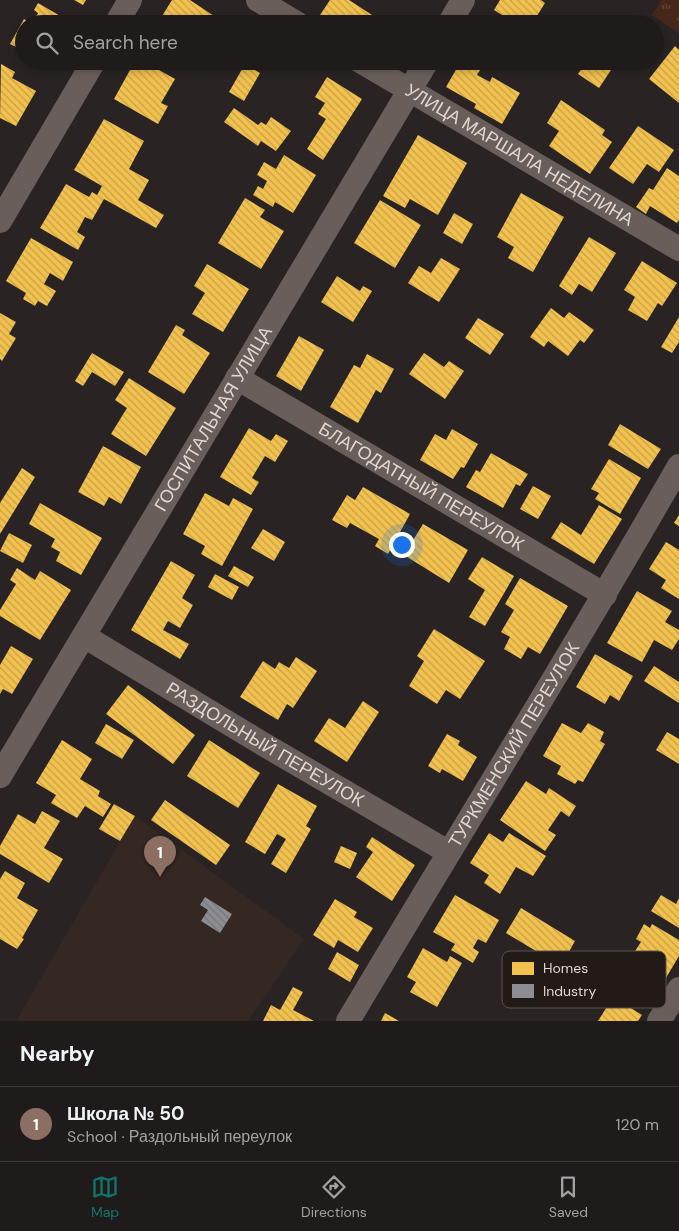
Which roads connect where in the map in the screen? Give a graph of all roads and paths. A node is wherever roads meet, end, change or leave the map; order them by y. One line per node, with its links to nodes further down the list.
1 (130, 0): 4 (street)
2 (258, 0): 5 (street)
3 (463, 0): 6 (street)
4 (121, 15)
5 (283, 15)
6 (454, 15)
7 (89, 70): 11 (street)
8 (375, 70): 10 (street, УЛИЦА МАРШАЛА НЕДЕЛИНА)
9 (422, 70): 10 (street, ГОСПИТАЛЬНАЯ УЛИЦА)
10 (410, 91): 12 (street, УЛИЦА МАРШАЛА НЕДЕЛИНА); 13 (street, ГОСПИТАЛЬНАЯ УЛИЦА)
11 (0, 221)
12 (679, 249)
13 (237, 378): 15 (street, БЛАГОДАТНЫЙ ПЕРЕУЛОК); 16 (street, ГОСПИТАЛЬНАЯ УЛИЦА)
14 (679, 466): 15 (street, ТУРКМЕНСКИЙ ПЕРЕУЛОК)
15 (605, 595): 18 (street, ТУРКМЕНСКИЙ ПЕРЕУЛОК)
16 (84, 636): 17 (street, ГОСПИТАЛЬНАЯ УЛИЦА); 18 (street, РАЗДОЛЬНЫЙ ПЕРЕУЛОК)
17 (0, 776)
18 (448, 852): 20 (street, ТУРКМЕНСКИЙ ПЕРЕУЛОК)
19 (679, 989): 21 (street)
20 (348, 1021)
21 (660, 1021)

